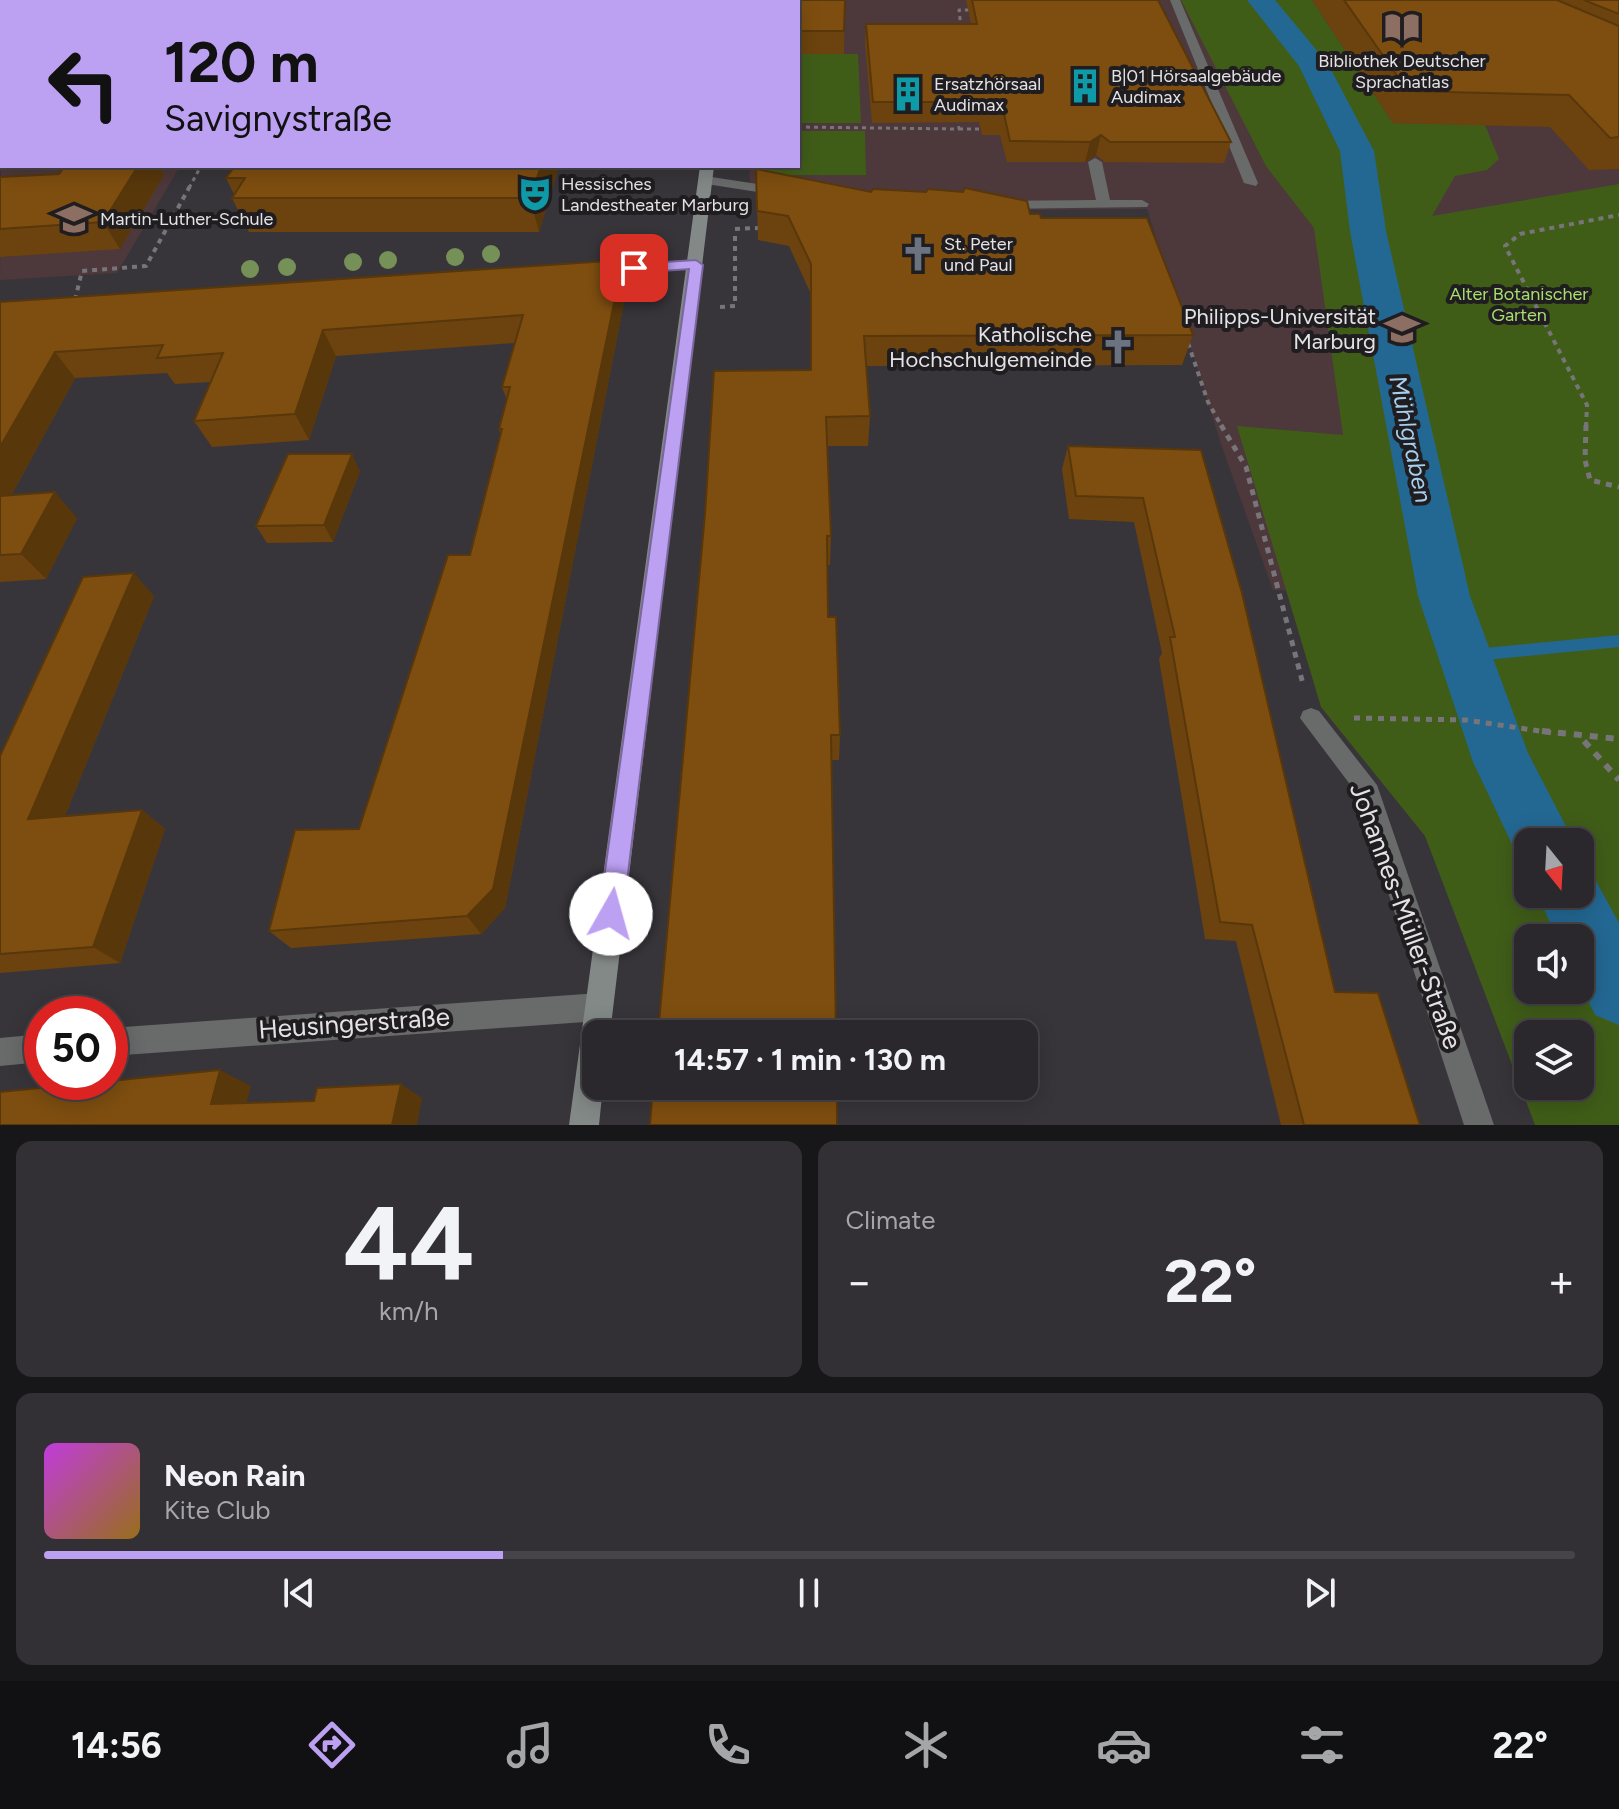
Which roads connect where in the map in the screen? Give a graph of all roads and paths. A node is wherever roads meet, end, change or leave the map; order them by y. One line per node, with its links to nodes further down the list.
1 (1175, 0): 11 (street)
2 (989, 10): 3 (path)
3 (962, 36)
4 (956, 110): 6 (path)
5 (800, 127): 6 (path)
6 (959, 129): 7 (path)
7 (980, 129)
8 (1095, 162): 13 (street)
9 (200, 168): 21 (path)
10 (706, 173): 12 (street); 19 (main road)
11 (1251, 183)
12 (794, 194)
13 (1104, 204): 14 (street); 15 (street)
14 (1142, 204)
15 (979, 205)
16 (1619, 215): 23 (path)
17 (758, 228): 18 (path)
18 (735, 229)
19 (696, 265): 20 (street); 28 (main road)
20 (584, 271)
21 (75, 301)
22 (1185, 331): 24 (path)
23 (1619, 487)
24 (1311, 718): 26 (path); 33 (street, Johannes-Müller-Straße)
25 (1619, 739): 26 (path)
26 (1583, 740): 27 (path)
27 (1619, 780)
28 (599, 1007): 29 (street, Heusingerstraße); 32 (main road)
29 (128, 1041)
30 (24, 1050): 31 (street)
31 (0, 1052)
32 (584, 1125)
33 (1479, 1125)

